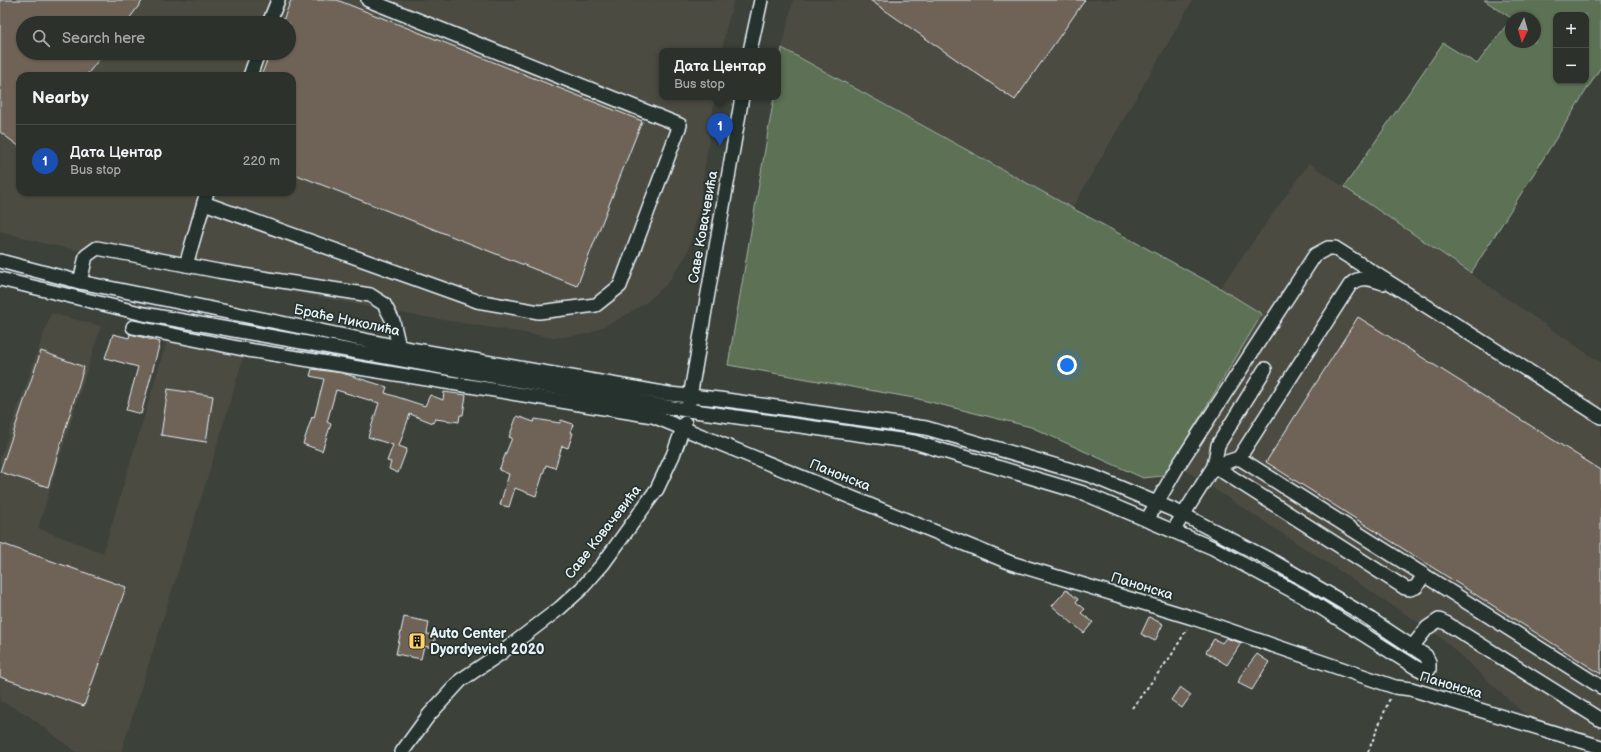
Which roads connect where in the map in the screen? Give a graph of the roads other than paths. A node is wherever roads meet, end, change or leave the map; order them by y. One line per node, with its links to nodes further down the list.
1 (278, 0): 4 (street)
2 (368, 0): 9 (street)
3 (762, 0): 5 (street)
4 (272, 16)
5 (751, 48)
6 (256, 60): 7 (street)
7 (251, 72)
8 (741, 100): 18 (street, Саве Ковачевића)
9 (205, 197): 11 (street)
10 (0, 261): 13 (street, Браће Николића)
11 (186, 265): 13 (street); 16 (street)
12 (0, 279): 19 (street, Браће Николића)
13 (80, 282): 16 (street, Браће Николића)
14 (1401, 289): 20 (street); 22 (street); 24 (street)
15 (133, 327): 21 (street, Панонска)
16 (399, 347): 18 (street, Браће Николића)
17 (1265, 369): 23 (street)
18 (691, 395): 19 (street, Саве Ковачевића); 24 (street, Браће Николића)
19 (688, 410): 21 (street, Саве Ковачевића); 26 (street, Браће Николића)
20 (1601, 417)
21 (684, 430): 32 (street, Панонска); 33 (street, Саве Ковачевића)
22 (1240, 458): 23 (street); 28 (street)
23 (1214, 466): 25 (street); 28 (street)
24 (1157, 503): 25 (street, Браће Николића); 26 (street)
25 (1183, 515): 27 (street); 29 (street, Браће Николића)
26 (1147, 520): 27 (street, Браће Николића)
27 (1173, 531): 29 (street, Браће Николића)
28 (1424, 575): 30 (street)
29 (1412, 647): 31 (street)
30 (1601, 687)
31 (1601, 720)
32 (1601, 746)
33 (402, 752)

